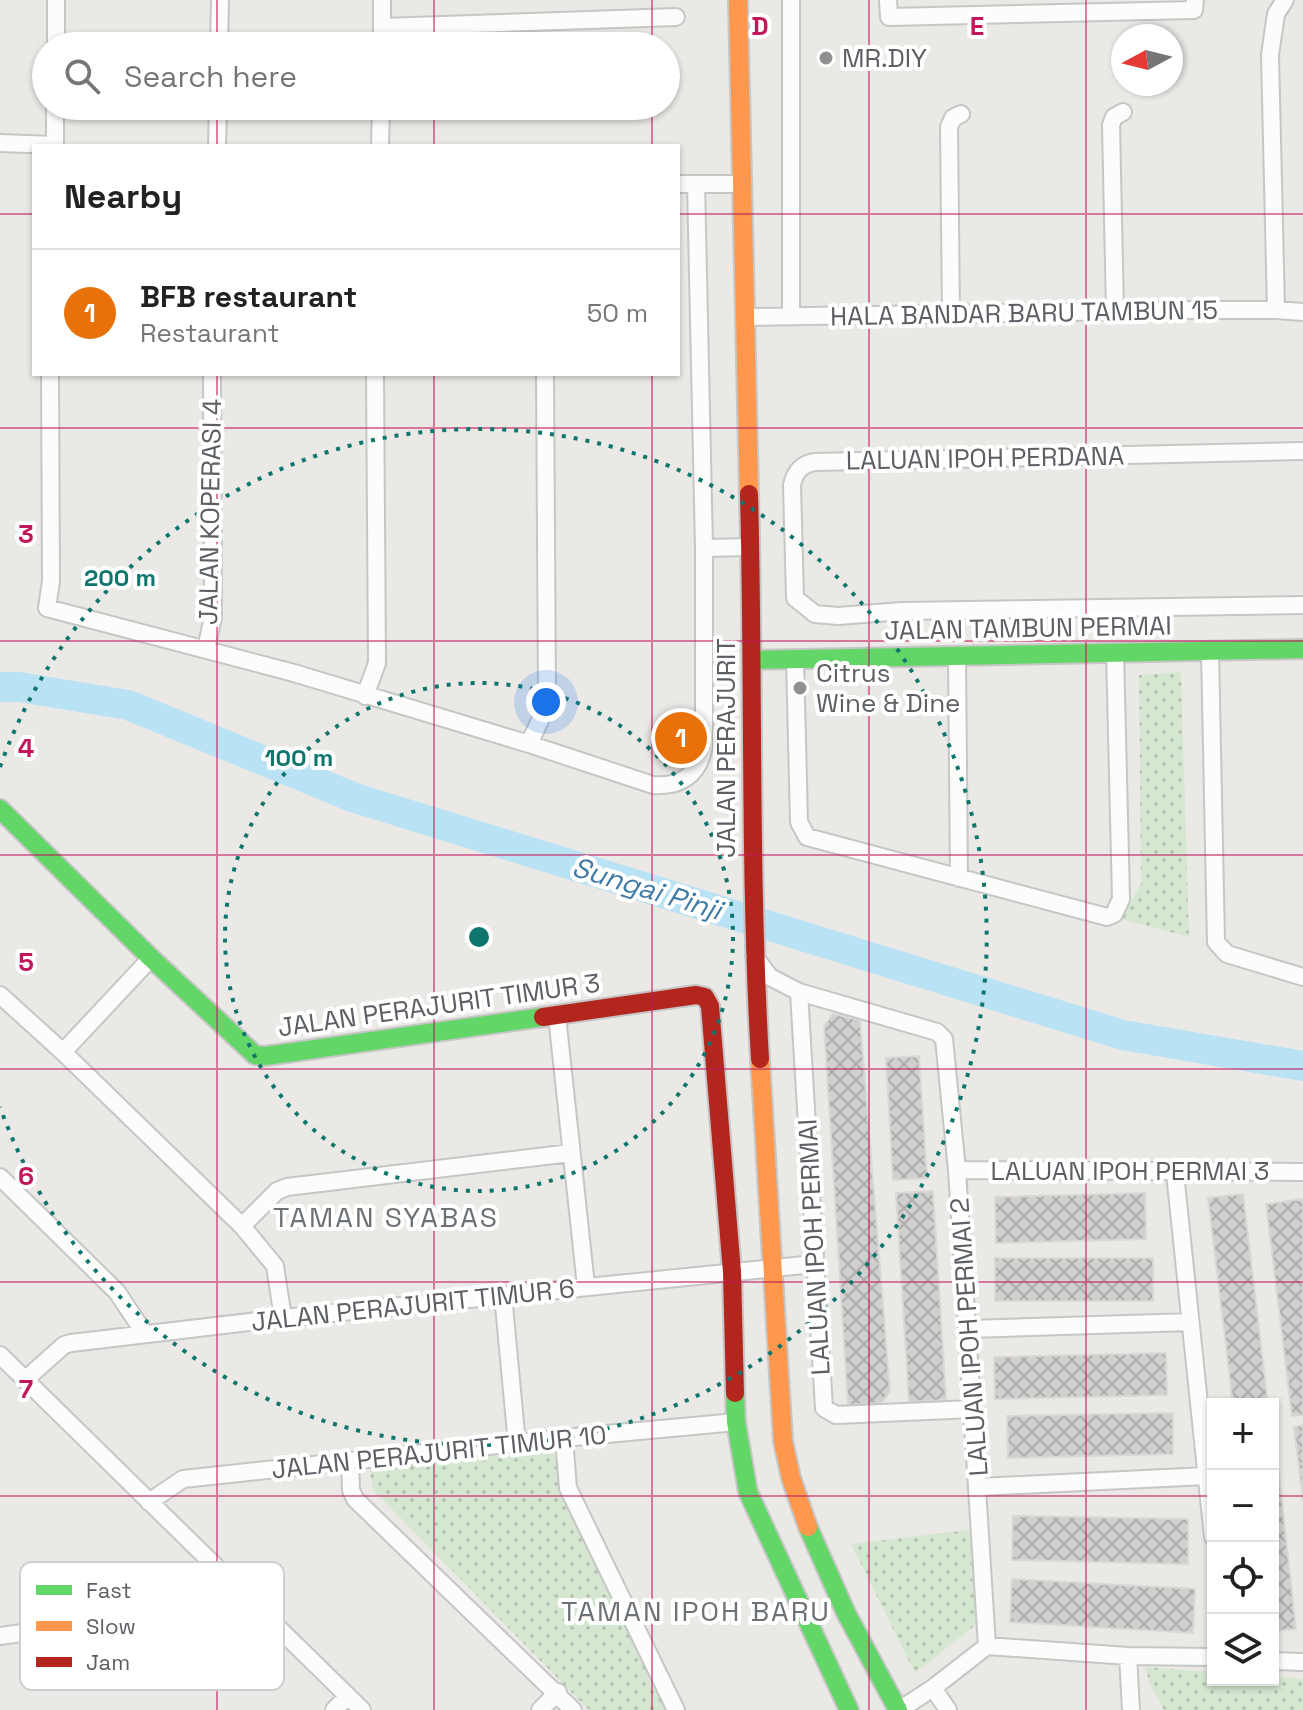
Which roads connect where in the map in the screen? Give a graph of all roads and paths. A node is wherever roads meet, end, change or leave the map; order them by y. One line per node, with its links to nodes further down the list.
1 (56, 0): 12 (street)
2 (220, 0): 13 (street)
3 (382, 0): 11 (street)
4 (738, 0): 27 (street, JALAN PERAJURIT)
5 (791, 0): 32 (street)
6 (888, 0): 9 (street)
7 (1195, 0): 9 (street)
8 (1285, 0): 28 (street)
9 (1046, 6)
10 (676, 17): 11 (street)
11 (382, 27): 14 (street)
12 (56, 32)
13 (219, 32)
14 (382, 32)
15 (1123, 112): 29 (street)
16 (961, 114): 31 (street)
17 (55, 120): 21 (street)
18 (218, 120): 22 (street)
19 (381, 120): 23 (street)
20 (0, 143): 24 (street)
21 (55, 144)
22 (217, 144)
23 (380, 144)
24 (32, 145)
25 (680, 184): 26 (street)
26 (696, 184): 27 (street); 40 (street)
27 (741, 184): 33 (street, JALAN PERAJURIT)
28 (1276, 310): 29 (street, HALA BANDAR BARU TAMBUN 15); 30 (street, HALA BANDAR BARU TAMBUN 15)
29 (1115, 311): 31 (street, HALA BANDAR BARU TAMBUN 15)
30 (1303, 312)
31 (951, 314): 32 (street, HALA BANDAR BARU TAMBUN 15)
32 (791, 316): 33 (street, HALA BANDAR BARU TAMBUN 15)
33 (745, 317): 39 (street, JALAN PERAJURIT)
34 (50, 376): 42 (street)
35 (212, 376): 42 (street, JALAN KOPERASI 4)
36 (375, 376): 49 (street)
37 (545, 376): 50 (street)
38 (1303, 451): 41 (street, LALUAN IPOH PERDANA)
39 (749, 547): 40 (street); 48 (street, JALAN PERAJURIT)
40 (704, 548): 50 (street)
41 (1303, 605)
42 (206, 649): 49 (street)
43 (1303, 649): 44 (street, JALAN TAMBUN PERMAI)
44 (1210, 651): 45 (street, JALAN TAMBUN PERMAI); 55 (street)
45 (1115, 652): 46 (street, JALAN TAMBUN PERMAI); 52 (street)
46 (957, 656): 47 (street, JALAN TAMBUN PERMAI); 52 (street)
47 (795, 659): 48 (street, JALAN TAMBUN PERMAI); 52 (street)
48 (753, 660): 53 (street, JALAN PERAJURIT)
49 (365, 696): 50 (street)
50 (529, 744)
51 (0, 809): 54 (street, JALAN PERAJURIT TIMUR 3)
52 (959, 878)
53 (754, 956): 56 (street); 67 (street, JALAN PERAJURIT)
54 (151, 958): 58 (street, JALAN PERAJURIT TIMUR 3); 59 (street)
55 (1303, 977)
56 (799, 992): 61 (street, LALUAN IPOH PERMAI 2); 66 (street, LALUAN IPOH PERMAI)
57 (0, 995): 59 (street)
58 (557, 1016): 60 (street); 68 (street, JALAN PERAJURIT TIMUR 3)
59 (63, 1052): 65 (street)
60 (571, 1153): 65 (street); 69 (street)
61 (957, 1170): 63 (street, LALUAN IPOH PERMAI 3); 73 (street, LALUAN IPOH PERMAI 2)
62 (1303, 1172): 63 (street, LALUAN IPOH PERMAI 3)
63 (1175, 1173): 72 (street)
64 (0, 1177): 74 (street)
65 (242, 1226): 71 (street)
66 (814, 1264): 67 (street, JALAN PERAJURIT TIMUR 6); 77 (street, LALUAN IPOH PERMAI)
67 (774, 1268): 68 (street, JALAN PERAJURIT TIMUR 6); 104 (street, JALAN PERAJURIT)
68 (732, 1272): 69 (street, JALAN PERAJURIT TIMUR 6); 78 (street)
69 (586, 1286): 70 (street, JALAN PERAJURIT TIMUR 6)
70 (503, 1295): 71 (street, JALAN PERAJURIT TIMUR 6); 80 (street)
71 (283, 1318): 74 (street, JALAN PERAJURIT TIMUR 6)
72 (1190, 1322): 73 (street); 82 (street)
73 (968, 1329): 77 (street, LALUAN IPOH PERMAI 2)
74 (145, 1334): 76 (street, JALAN PERAJURIT TIMUR 6)
75 (0, 1355): 76 (street)
76 (26, 1379): 85 (street)
77 (973, 1409): 84 (street, LALUAN IPOH PERMAI 2)
78 (736, 1422): 79 (street, JALAN PERAJURIT TIMUR 10); 103 (street)
79 (564, 1438): 80 (street, JALAN PERAJURIT TIMUR 10); 102 (street)
80 (517, 1444): 81 (street, JALAN PERAJURIT TIMUR 10)
81 (350, 1462): 85 (street, JALAN PERAJURIT TIMUR 10); 96 (street)
82 (1206, 1476): 83 (street); 84 (street)
83 (1207, 1485)
84 (979, 1487): 90 (street, LALUAN IPOH PERMAI 2)
85 (149, 1502): 86 (street)
86 (211, 1562)
87 (20, 1633): 89 (street)
88 (284, 1634): 97 (street)
89 (0, 1636)
90 (987, 1646): 91 (street); 95 (street)
91 (1128, 1656): 92 (street); 106 (street)
92 (1207, 1657)
93 (1279, 1661): 94 (street)
94 (1303, 1662)
95 (933, 1688): 104 (street); 105 (street)
96 (558, 1692): 100 (street); 101 (street)
97 (348, 1696): 98 (street); 99 (street)
98 (334, 1710)
99 (362, 1710)
100 (540, 1710)
101 (573, 1710)
102 (676, 1710)
103 (849, 1710)
104 (898, 1710)
105 (948, 1710)
106 (1131, 1710)

